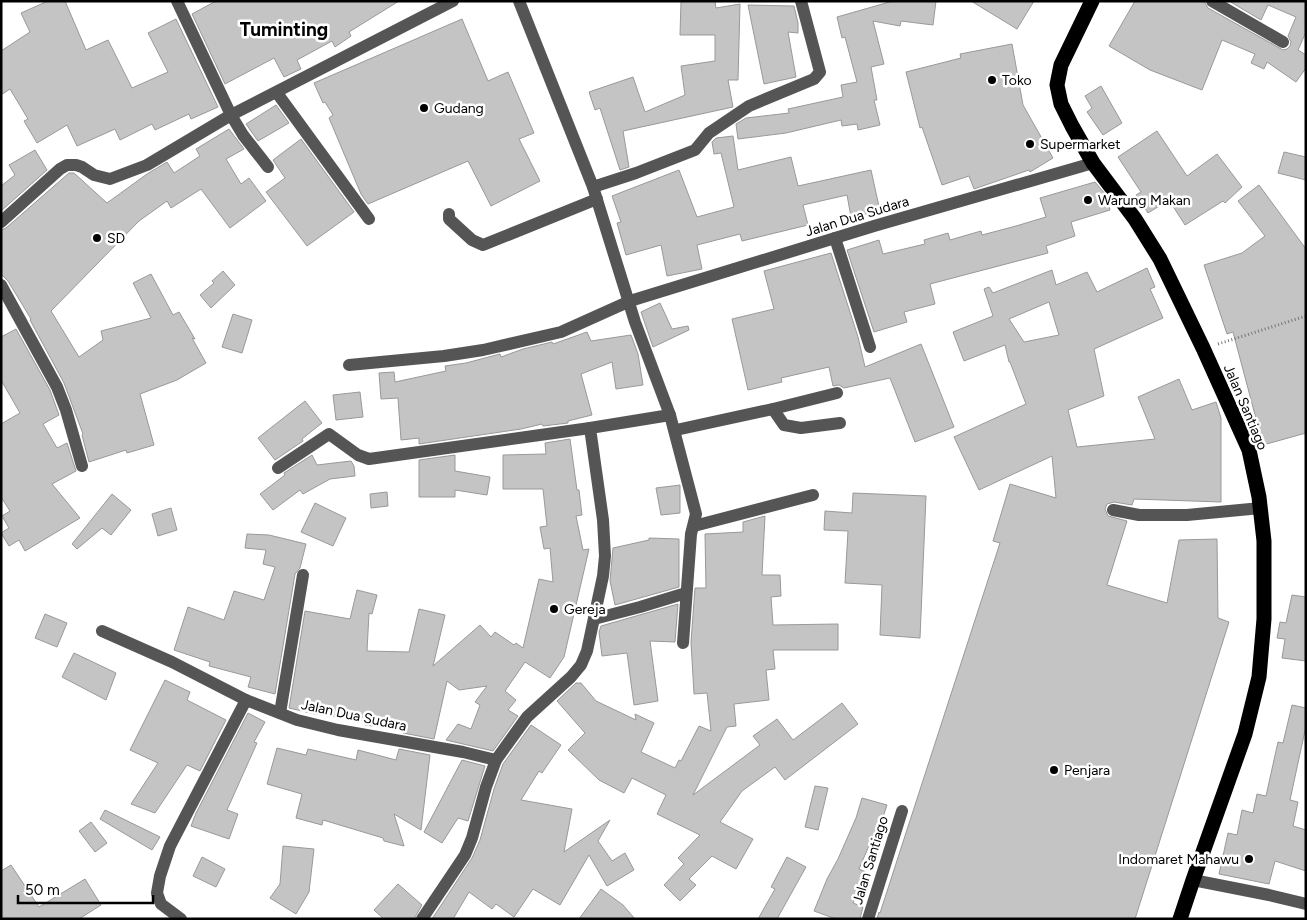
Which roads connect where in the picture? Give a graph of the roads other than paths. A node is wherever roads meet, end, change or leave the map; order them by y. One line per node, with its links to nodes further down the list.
1 (177, 1): 9 (street)
2 (453, 1): 8 (street)
3 (801, 1): 12 (street)
4 (1092, 1): 10 (highway, Jalan Santiago)
5 (1212, 1): 7 (street)
6 (521, 2): 12 (street)
7 (1283, 42)
8 (277, 92): 9 (street); 14 (street)
9 (231, 115): 11 (street); 15 (street)
10 (1093, 163): 16 (street, Jalan Dua Sudara); 30 (highway, Jalan Santiago)
11 (268, 167)
12 (595, 193): 13 (street); 18 (street)
13 (450, 214)
14 (369, 219)
15 (1, 222)
16 (836, 238): 18 (street, Jalan Dua Sudara); 19 (street)
17 (1, 285): 27 (street)
18 (630, 301): 20 (street, Jalan Dua Sudara); 23 (street)
19 (870, 347)
20 (349, 365)
21 (837, 393): 22 (street)
22 (773, 409): 24 (street); 26 (street)
23 (670, 415): 25 (street); 26 (street)
24 (840, 423)
25 (590, 428): 28 (street); 35 (street)
26 (676, 430): 32 (street)
27 (82, 466)
28 (278, 468)
29 (813, 495): 32 (street)
30 (1261, 508): 31 (street); 42 (highway, Jalan Santiago)
31 (1113, 510)
32 (694, 526): 34 (street)
33 (303, 575): 39 (street)
34 (686, 593): 35 (street); 37 (street)
35 (594, 619): 40 (street)
36 (102, 630): 38 (street, Jalan Dua Sudara)
37 (683, 643)
38 (246, 700): 39 (street, Jalan Dua Sudara); 44 (street)
39 (280, 713): 40 (street, Jalan Dua Sudara)
40 (496, 760): 45 (street)
41 (902, 810): 46 (street, Jalan Santiago)
42 (1193, 880): 43 (street); 47 (highway, Jalan Santiago)
43 (1306, 904)
44 (181, 919)
45 (422, 919)
46 (868, 919)
47 (1180, 919)

